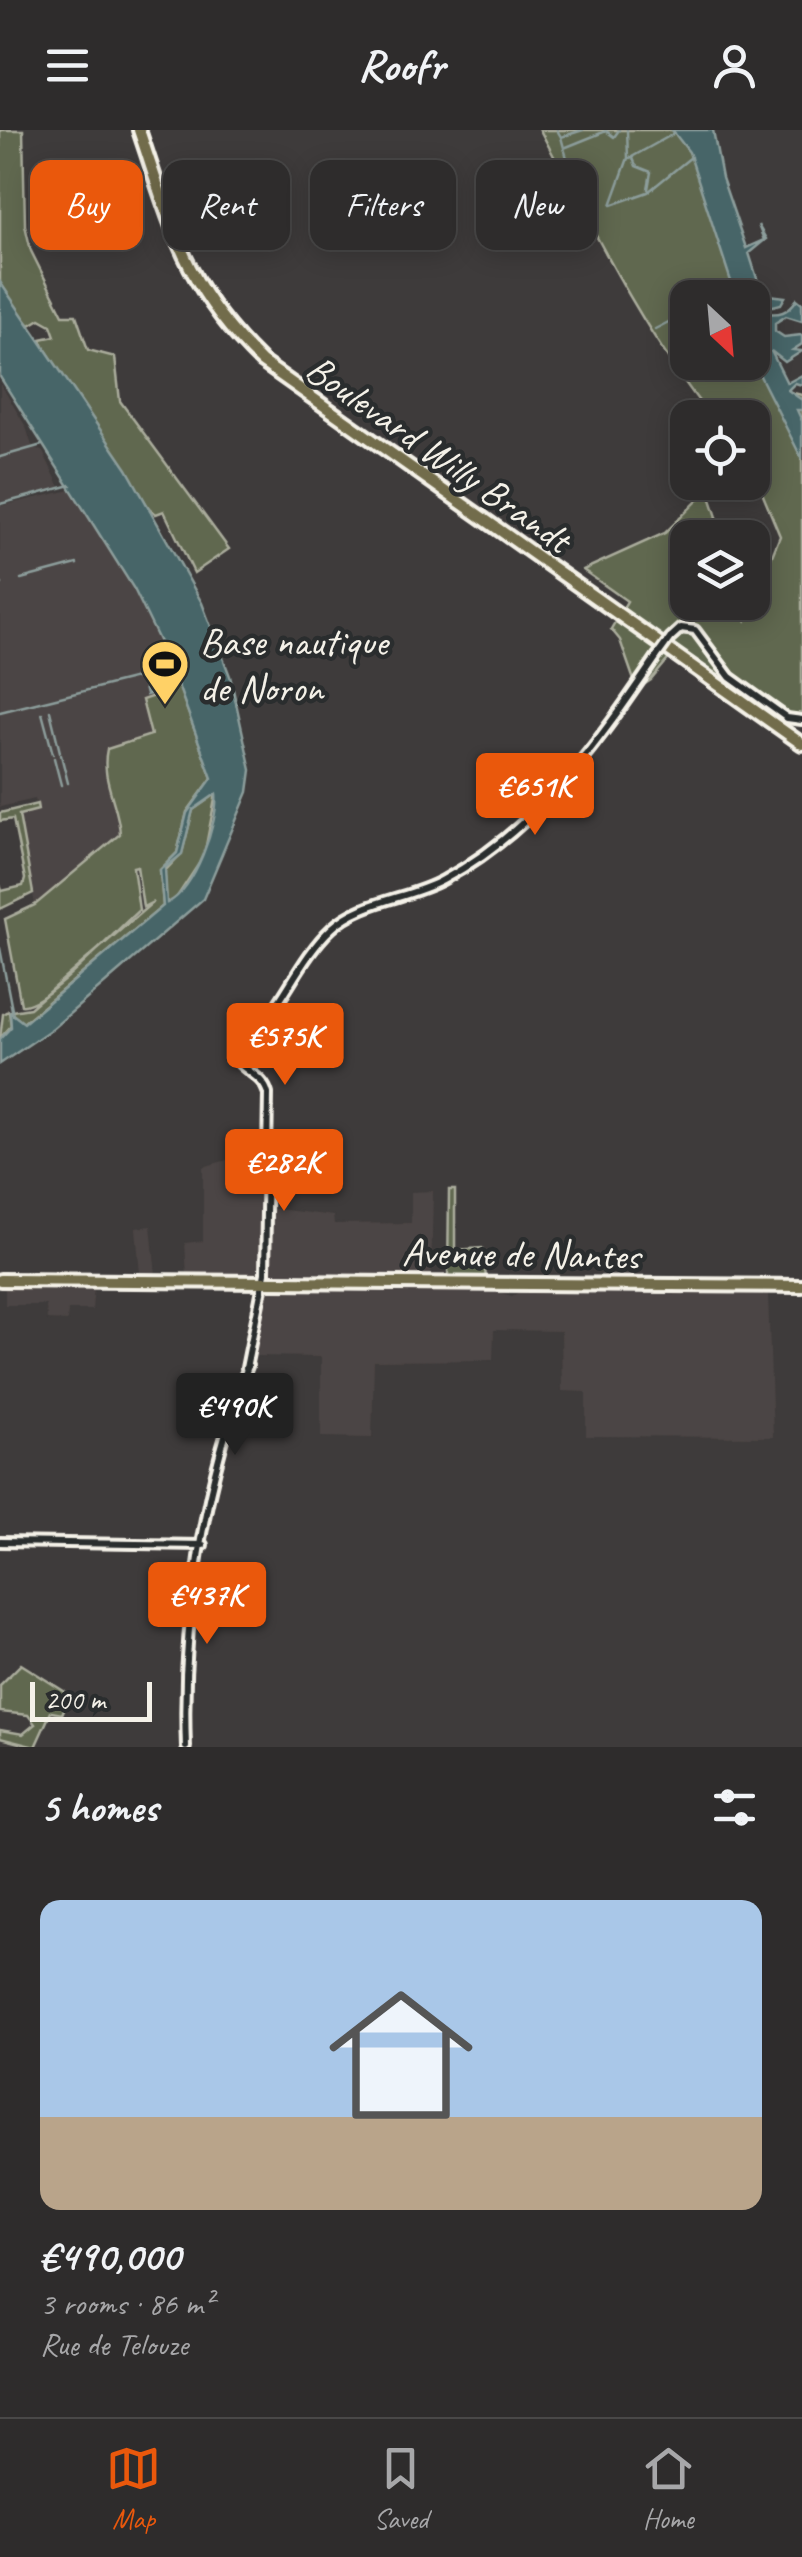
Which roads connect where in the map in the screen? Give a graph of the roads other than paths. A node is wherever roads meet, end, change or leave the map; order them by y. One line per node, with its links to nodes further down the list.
1 (139, 130): 3 (main road, Boulevard Willy Brandt)
2 (802, 720): 5 (street, bridge)
3 (802, 744)
4 (0, 1280): 5 (main road, Avenue de Nantes)
5 (263, 1286): 6 (main road, Avenue de Nantes); 8 (street)
6 (802, 1286)
7 (0, 1542): 8 (street)
8 (202, 1545): 9 (street)
9 (186, 1747)

